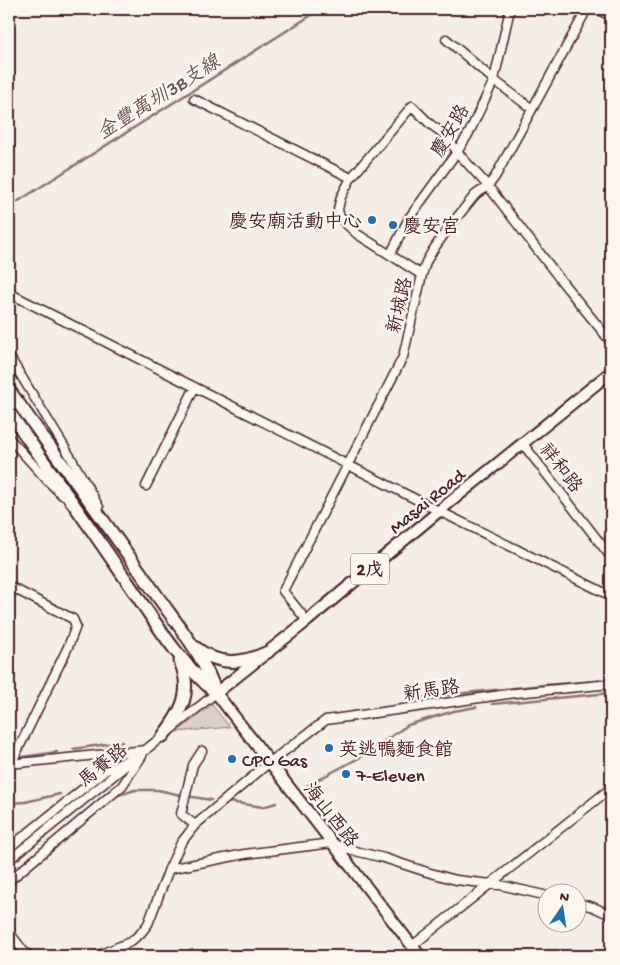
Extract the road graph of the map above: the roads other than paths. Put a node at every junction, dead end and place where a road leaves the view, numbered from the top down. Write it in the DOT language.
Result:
graph roads {
  1 [pos="510,9"];
  2 [pos="587,9"];
  3 [pos="596,9"];
  4 [pos="611,16"];
  5 [pos="446,39"];
  6 [pos="494,80"];
  7 [pos="194,99"];
  8 [pos="532,109"];
  9 [pos="457,152"];
  10 [pos="351,178"];
  11 [pos="488,186"];
  12 [pos="390,255"];
  13 [pos="422,275"];
  14 [pos="9,293"];
  15 [pos="611,342"];
  16 [pos="9,356"];
  17 [pos="611,372"];
  18 [pos="195,387"];
  19 [pos="9,390"];
  20 [pos="9,412"];
  21 [pos="9,438"];
  22 [pos="524,444"];
  23 [pos="348,465"];
  24 [pos="146,486"];
  25 [pos="78,510"];
  26 [pos="439,511"];
  27 [pos="117,539"];
  28 [pos="611,557"];
  29 [pos="9,586"];
  30 [pos="611,596"];
  31 [pos="307,621"];
  32 [pos="189,641"];
  33 [pos="171,644"];
  34 [pos="268,652"];
  35 [pos="611,684"];
  36 [pos="216,693"];
  37 [pos="163,736"];
  38 [pos="146,750"];
  39 [pos="202,751"];
  40 [pos="270,762"];
  41 [pos="10,764"];
  42 [pos="611,788"];
  43 [pos="195,825"];
  44 [pos="332,843"];
  45 [pos="9,848"];
  46 [pos="9,860"];
  47 [pos="169,869"];
  48 [pos="9,881"];
  49 [pos="489,884"];
  50 [pos="538,894"];
  51 [pos="588,906"];
  52 [pos="611,915"];
  53 [pos="9,932"];
  54 [pos="412,946"];
  55 [pos="27,955"];
  56 [pos="96,956"];
  57 [pos="420,956"];
  1 -- 6 [label="street, 慶安路"];
  2 -- 8 [label="street, 新城路"];
  3 -- 4 [label="street"];
  5 -- 6 [label="street"];
  6 -- 8 [label="street"];
  6 -- 9 [label="street, 慶安路"];
  7 -- 10 [label="street"];
  8 -- 11 [label="street, 新城路"];
  9 -- 10 [label="street"];
  9 -- 11 [label="street"];
  9 -- 12 [label="street, 慶安路"];
  10 -- 12 [label="street"];
  11 -- 13 [label="street, 新城路"];
  11 -- 15 [label="street"];
  12 -- 13 [label="street"];
  13 -- 23 [label="street, 新城路"];
  14 -- 18 [label="street"];
  16 -- 27 [label="street"];
  17 -- 22 [label="main road, Masai Road / 2戊"];
  18 -- 23 [label="street"];
  18 -- 24 [label="street"];
  19 -- 27 [label="highway"];
  20 -- 25 [label="highway"];
  21 -- 25 [label="street"];
  22 -- 26 [label="main road, Masai Road / 2戊"];
  22 -- 28 [label="street, 祥和路"];
  23 -- 26 [label="street"];
  23 -- 31 [label="street, 新城路"];
  25 -- 33 [label="highway"];
  26 -- 30 [label="street"];
  26 -- 31 [label="main road, Masai Road / 2戊"];
  27 -- 32 [label="highway"];
  29 -- 41 [label="street"];
  31 -- 34 [label="main road, Masai Road / 2戊"];
  32 -- 34 [label="highway"];
  32 -- 36 [label="highway"];
  33 -- 36 [label="highway"];
  33 -- 37 [label="highway"];
  34 -- 36 [label="main road, Masai Road / 2戊"];
  35 -- 40 [label="street, 新馬路"];
  36 -- 37 [label="street, 馬賽路"];
  36 -- 40 [label="main road, 海山西路"];
  37 -- 38 [label="street, 馬賽路"];
  38 -- 41 [label="street"];
  38 -- 45 [label="street"];
  38 -- 46 [label="street, 馬賽路"];
  38 -- 48 [label="street"];
  39 -- 43 [label="street"];
  40 -- 43 [label="street, 新馬路"];
  40 -- 44 [label="main road, 海山西路"];
  42 -- 49 [label="street"];
  43 -- 47 [label="street, 新馬路"];
  44 -- 47 [label="street"];
  44 -- 49 [label="street"];
  44 -- 54 [label="main road, 海山西路"];
  47 -- 56 [label="street, 新馬路"];
  49 -- 50 [label="street"];
  49 -- 54 [label="street"];
  51 -- 52 [label="street"];
  53 -- 55 [label="street"];
  54 -- 57 [label="main road, 海山西路"];
}
